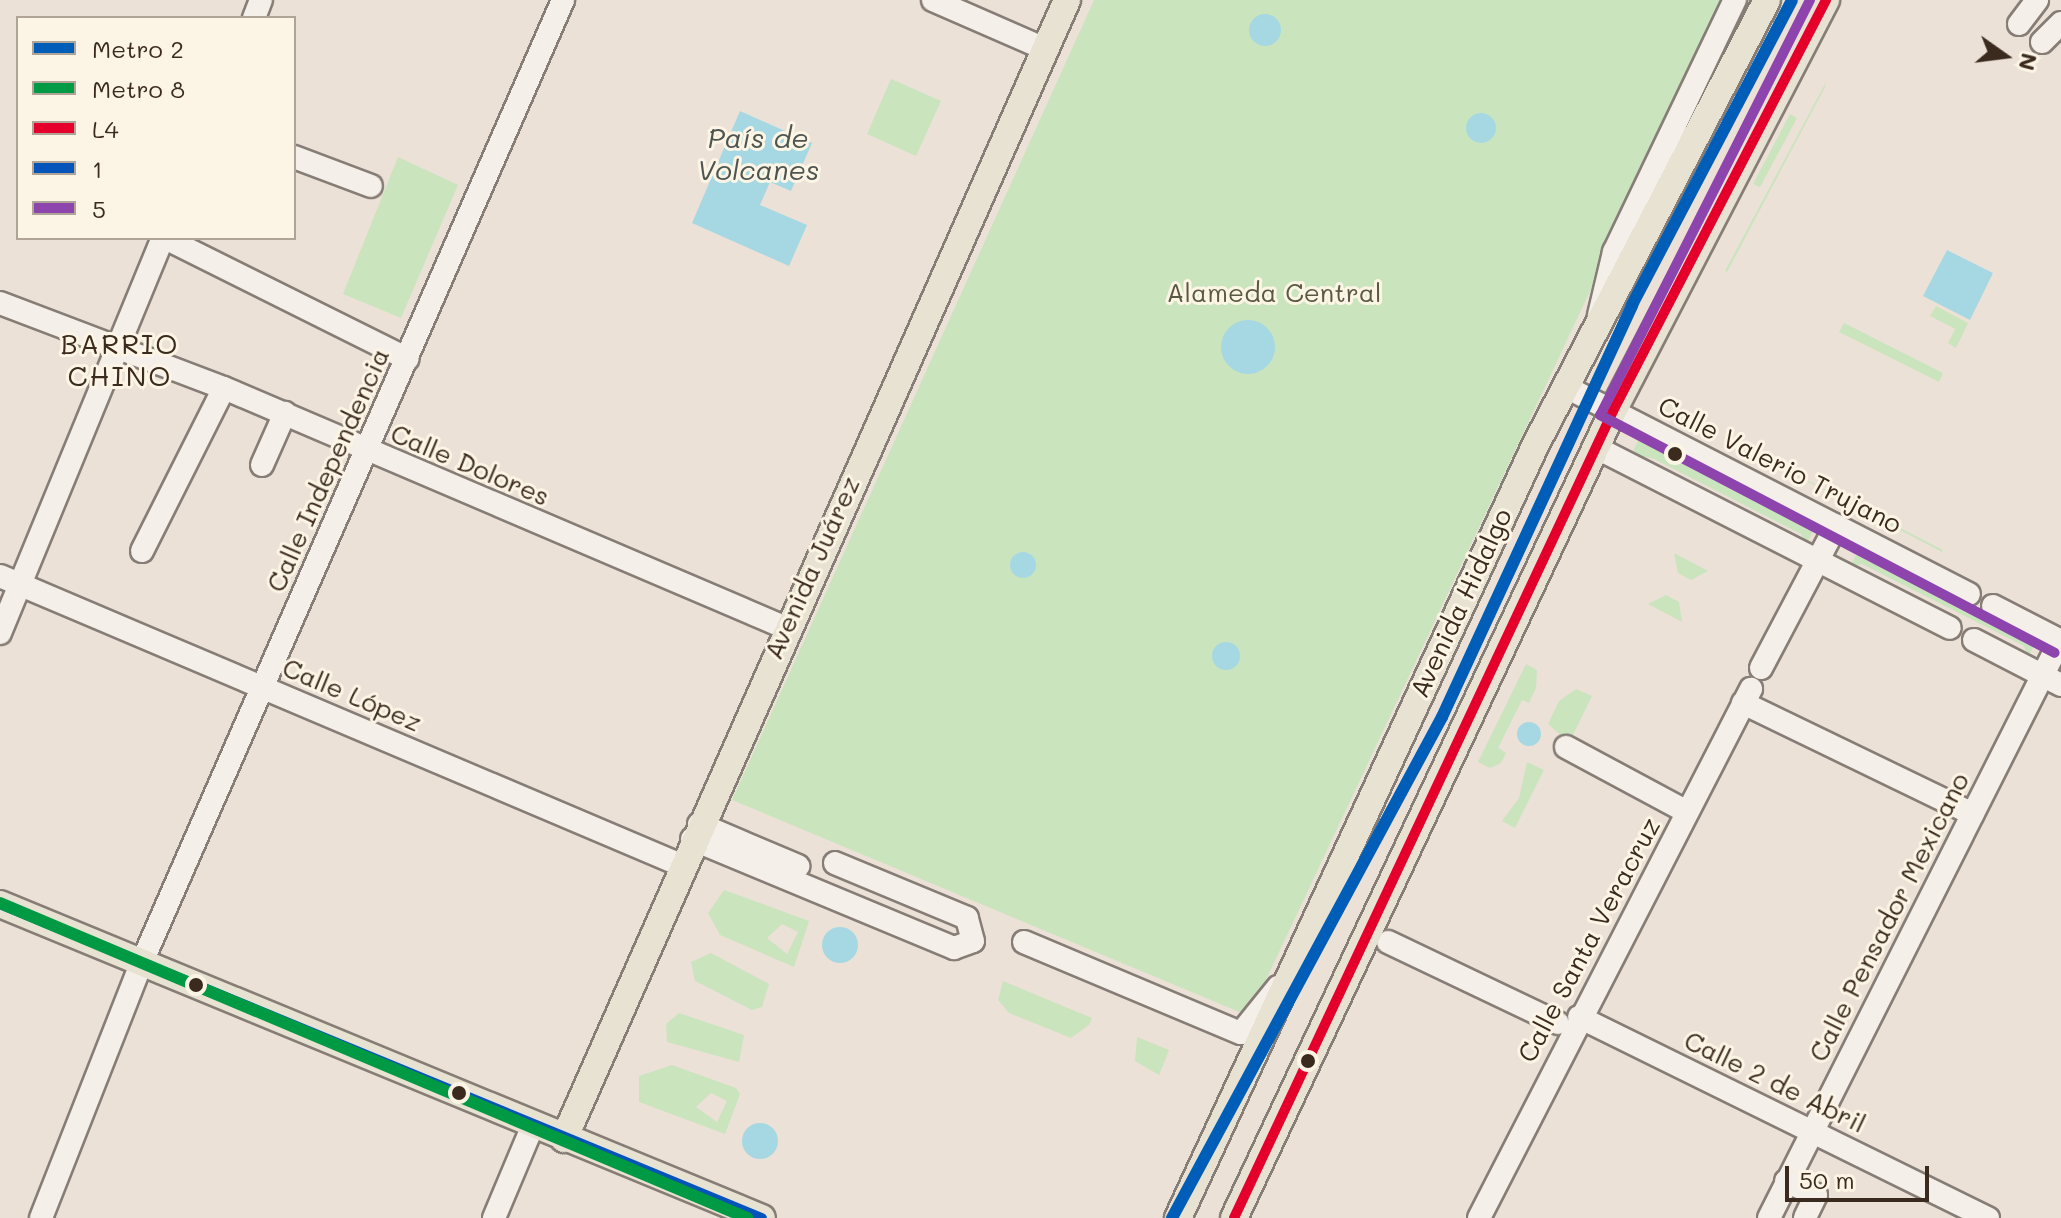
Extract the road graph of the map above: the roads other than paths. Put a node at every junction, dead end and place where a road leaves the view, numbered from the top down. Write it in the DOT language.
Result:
graph roads {
  1 [pos="563,0"];
  2 [pos="933,0"];
  3 [pos="1067,0"];
  4 [pos="1735,0"];
  5 [pos="1767,0"];
  6 [pos="1826,0"];
  7 [pos="2037,0"];
  8 [pos="2061,23"];
  9 [pos="2019,24"];
  10 [pos="2042,42"];
  11 [pos="1045,49"];
  12 [pos="296,158"];
  13 [pos="371,186"];
  14 [pos="163,240"];
  15 [pos="168,240"];
  16 [pos="0,303"];
  17 [pos="1593,335"];
  18 [pos="117,349"];
  19 [pos="408,359"];
  20 [pos="1566,387"];
  21 [pos="224,388"];
  22 [pos="1613,411"];
  23 [pos="285,413"];
  24 [pos="1595,447"];
  25 [pos="367,452"];
  26 [pos="262,465"];
  27 [pos="1836,526"];
  28 [pos="142,551"];
  29 [pos="1818,559"];
  30 [pos="10,581"];
  31 [pos="1969,594"];
  32 [pos="1993,606"];
  33 [pos="784,627"];
  34 [pos="1950,628"];
  35 [pos="0,633"];
  36 [pos="1974,640"];
  37 [pos="2061,641"];
  38 [pos="1761,668"];
  39 [pos="2052,680"];
  40 [pos="261,687"];
  41 [pos="1566,747"];
  42 [pos="1687,812"];
  43 [pos="1973,814"];
  44 [pos="698,826"];
  45 [pos="800,861"];
  46 [pos="835,863"];
  47 [pos="681,865"];
  48 [pos="0,904"];
  49 [pos="1024,942"];
  50 [pos="1388,942"];
  51 [pos="142,962"];
  52 [pos="1288,973"];
  53 [pos="1569,1020"];
  54 [pos="533,1125"];
  55 [pos="1812,1131"];
  56 [pos="564,1139"];
  57 [pos="1786,1181"];
  58 [pos="1772,1211"];
  59 [pos="732,1213"];
  60 [pos="41,1218"];
  61 [pos="494,1218"];
  62 [pos="762,1218"];
  63 [pos="1178,1218"];
  64 [pos="1234,1218"];
  65 [pos="1479,1218"];
  66 [pos="1804,1218"];
  67 [pos="1988,1218"];
  1 -- 19 [label="street, Calle Independencia"];
  2 -- 11 [label="street"];
  3 -- 11 [label="main road, Avenida Juárez"];
  4 -- 17 [label="street"];
  5 -- 17 [label="main road, Avenida Hidalgo"];
  6 -- 22 [label="main road, Avenida Hidalgo"];
  7 -- 9 [label="street"];
  8 -- 10 [label="street"];
  11 -- 33 [label="main road, Avenida Juárez"];
  12 -- 13 [label="street"];
  14 -- 18 [label="street"];
  15 -- 19 [label="street"];
  16 -- 18 [label="street, Calle Dolores"];
  17 -- 20 [label="main road, Avenida Hidalgo"];
  18 -- 21 [label="street, Calle Dolores"];
  18 -- 30 [label="street"];
  19 -- 25 [label="street, Calle Independencia"];
  20 -- 22 [label="street, Calle Valerio Trujano"];
  20 -- 52 [label="main road, Avenida Hidalgo"];
  21 -- 23 [label="street, Calle Dolores"];
  21 -- 28 [label="street"];
  22 -- 24 [label="main road, Avenida Hidalgo"];
  22 -- 27 [label="street, Calle Valerio Trujano"];
  23 -- 25 [label="street, Calle Dolores"];
  23 -- 26 [label="street"];
  24 -- 29 [label="street"];
  24 -- 64 [label="main road, Avenida Hidalgo"];
  25 -- 33 [label="street, Calle Dolores"];
  25 -- 40 [label="street, Calle Independencia"];
  27 -- 29 [label="street"];
  27 -- 31 [label="street, Calle Valerio Trujano"];
  29 -- 34 [label="street"];
  29 -- 38 [label="street"];
  30 -- 35 [label="street"];
  30 -- 40 [label="street, Calle López"];
  32 -- 37 [label="street"];
  33 -- 44 [label="main road, Avenida Juárez"];
  36 -- 39 [label="street"];
  37 -- 39 [label="street, Calle Pensador Mexicano"];
  39 -- 43 [label="street, Calle Pensador Mexicano"];
  40 -- 47 [label="street, Calle López"];
  40 -- 51 [label="street, Calle Independencia"];
  41 -- 42 [label="street"];
  42 -- 43 [label="street, Calle Santa Veracruz"];
  42 -- 53 [label="street, Calle Santa Veracruz"];
  43 -- 55 [label="street, Calle Pensador Mexicano"];
  44 -- 45 [label="street"];
  44 -- 46 [label="street"];
  44 -- 47 [label="main road, Avenida Juárez"];
  47 -- 56 [label="main road, Avenida Juárez"];
  48 -- 51 [label="main road"];
  49 -- 52 [label="street"];
  50 -- 53 [label="street, Calle 2 de Abril"];
  51 -- 54 [label="main road"];
  51 -- 60 [label="street, Calle Independencia"];
  52 -- 63 [label="main road, Avenida Hidalgo"];
  53 -- 55 [label="street, Calle 2 de Abril"];
  53 -- 65 [label="street, Calle Santa Veracruz"];
  54 -- 56 [label="main road"];
  54 -- 61 [label="street"];
  55 -- 57 [label="street, Calle Pensador Mexicano"];
  55 -- 67 [label="street, Calle 2 de Abril"];
  56 -- 59 [label="main road"];
  57 -- 58 [label="street, Calle Pensador Mexicano"];
  57 -- 66 [label="street"];
  58 -- 66 [label="street"];
  59 -- 62 [label="main road"];
}
